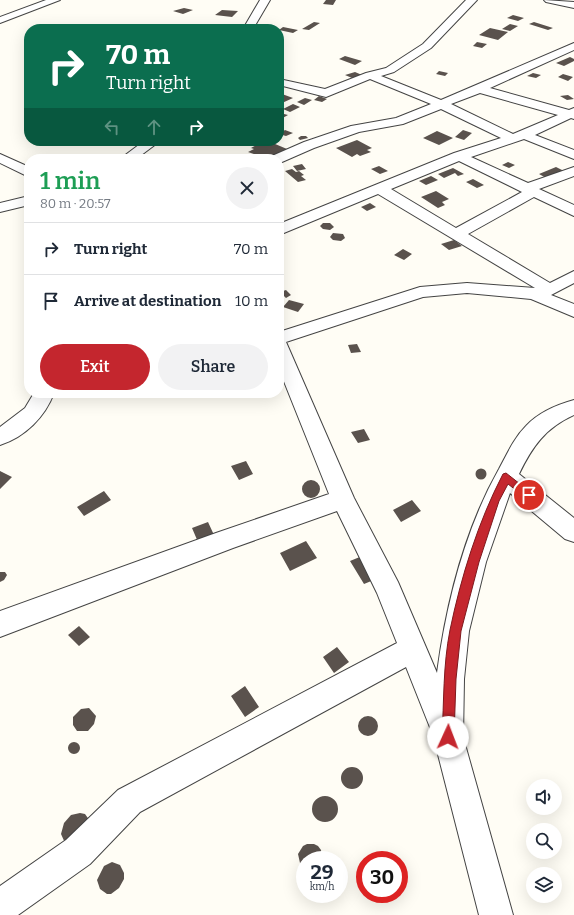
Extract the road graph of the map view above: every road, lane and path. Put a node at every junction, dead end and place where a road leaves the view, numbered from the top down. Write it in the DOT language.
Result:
graph roads {
  1 [pos="55,0"];
  2 [pos="265,0"];
  3 [pos="472,0"];
  4 [pos="549,0"];
  5 [pos="574,5"];
  6 [pos="0,20"];
  7 [pos="251,24"];
  8 [pos="574,46"];
  9 [pos="370,75"];
  10 [pos="284,83"];
  11 [pos="479,89"];
  12 [pos="441,104"];
  13 [pos="573,114"];
  14 [pos="518,137"];
  15 [pos="285,141"];
  16 [pos="146,146"];
  17 [pos="302,148"];
  18 [pos="134,154"];
  19 [pos="284,156"];
  20 [pos="459,156"];
  21 [pos="574,156"];
  22 [pos="0,158"];
  23 [pos="24,170"];
  24 [pos="574,171"];
  25 [pos="378,188"];
  26 [pos="529,190"];
  27 [pos="24,201"];
  28 [pos="0,208"];
  29 [pos="574,211"];
  30 [pos="284,228"];
  31 [pos="455,235"];
  32 [pos="574,276"];
  33 [pos="542,292"];
  34 [pos="574,311"];
  35 [pos="284,336"];
  36 [pos="284,358"];
  37 [pos="42,398"];
  38 [pos="574,407"];
  39 [pos="0,437"];
  40 [pos="506,477"];
  41 [pos="343,499"];
  42 [pos="574,532"];
  43 [pos="0,624"];
  44 [pos="413,649"];
  45 [pos="448,737"];
  46 [pos="0,907"];
  47 [pos="496,915"];
  1 -- 6 [label="street"];
  2 -- 7 [label="street"];
  3 -- 9 [label="street"];
  4 -- 5 [label="street"];
  8 -- 11 [label="street"];
  9 -- 10 [label="street"];
  9 -- 12 [label="street"];
  11 -- 12 [label="street"];
  11 -- 13 [label="street"];
  12 -- 14 [label="street"];
  12 -- 17 [label="street"];
  13 -- 14 [label="street"];
  14 -- 20 [label="street"];
  14 -- 21 [label="street"];
  15 -- 17 [label="street"];
  16 -- 18 [label="street"];
  17 -- 19 [label="street"];
  20 -- 25 [label="street"];
  20 -- 26 [label="street"];
  22 -- 23 [label="street"];
  24 -- 26 [label="street"];
  25 -- 30 [label="street"];
  25 -- 31 [label="street"];
  26 -- 29 [label="street"];
  26 -- 31 [label="street"];
  27 -- 28 [label="street"];
  31 -- 33 [label="street"];
  32 -- 33 [label="street"];
  33 -- 34 [label="street"];
  33 -- 35 [label="street"];
  36 -- 41 [label="street"];
  37 -- 39 [label="street"];
  38 -- 40 [label="street"];
  40 -- 42 [label="street"];
  40 -- 45 [label="street"];
  41 -- 43 [label="street"];
  41 -- 44 [label="street"];
  44 -- 45 [label="street"];
  44 -- 46 [label="street"];
  45 -- 47 [label="street"];
}
